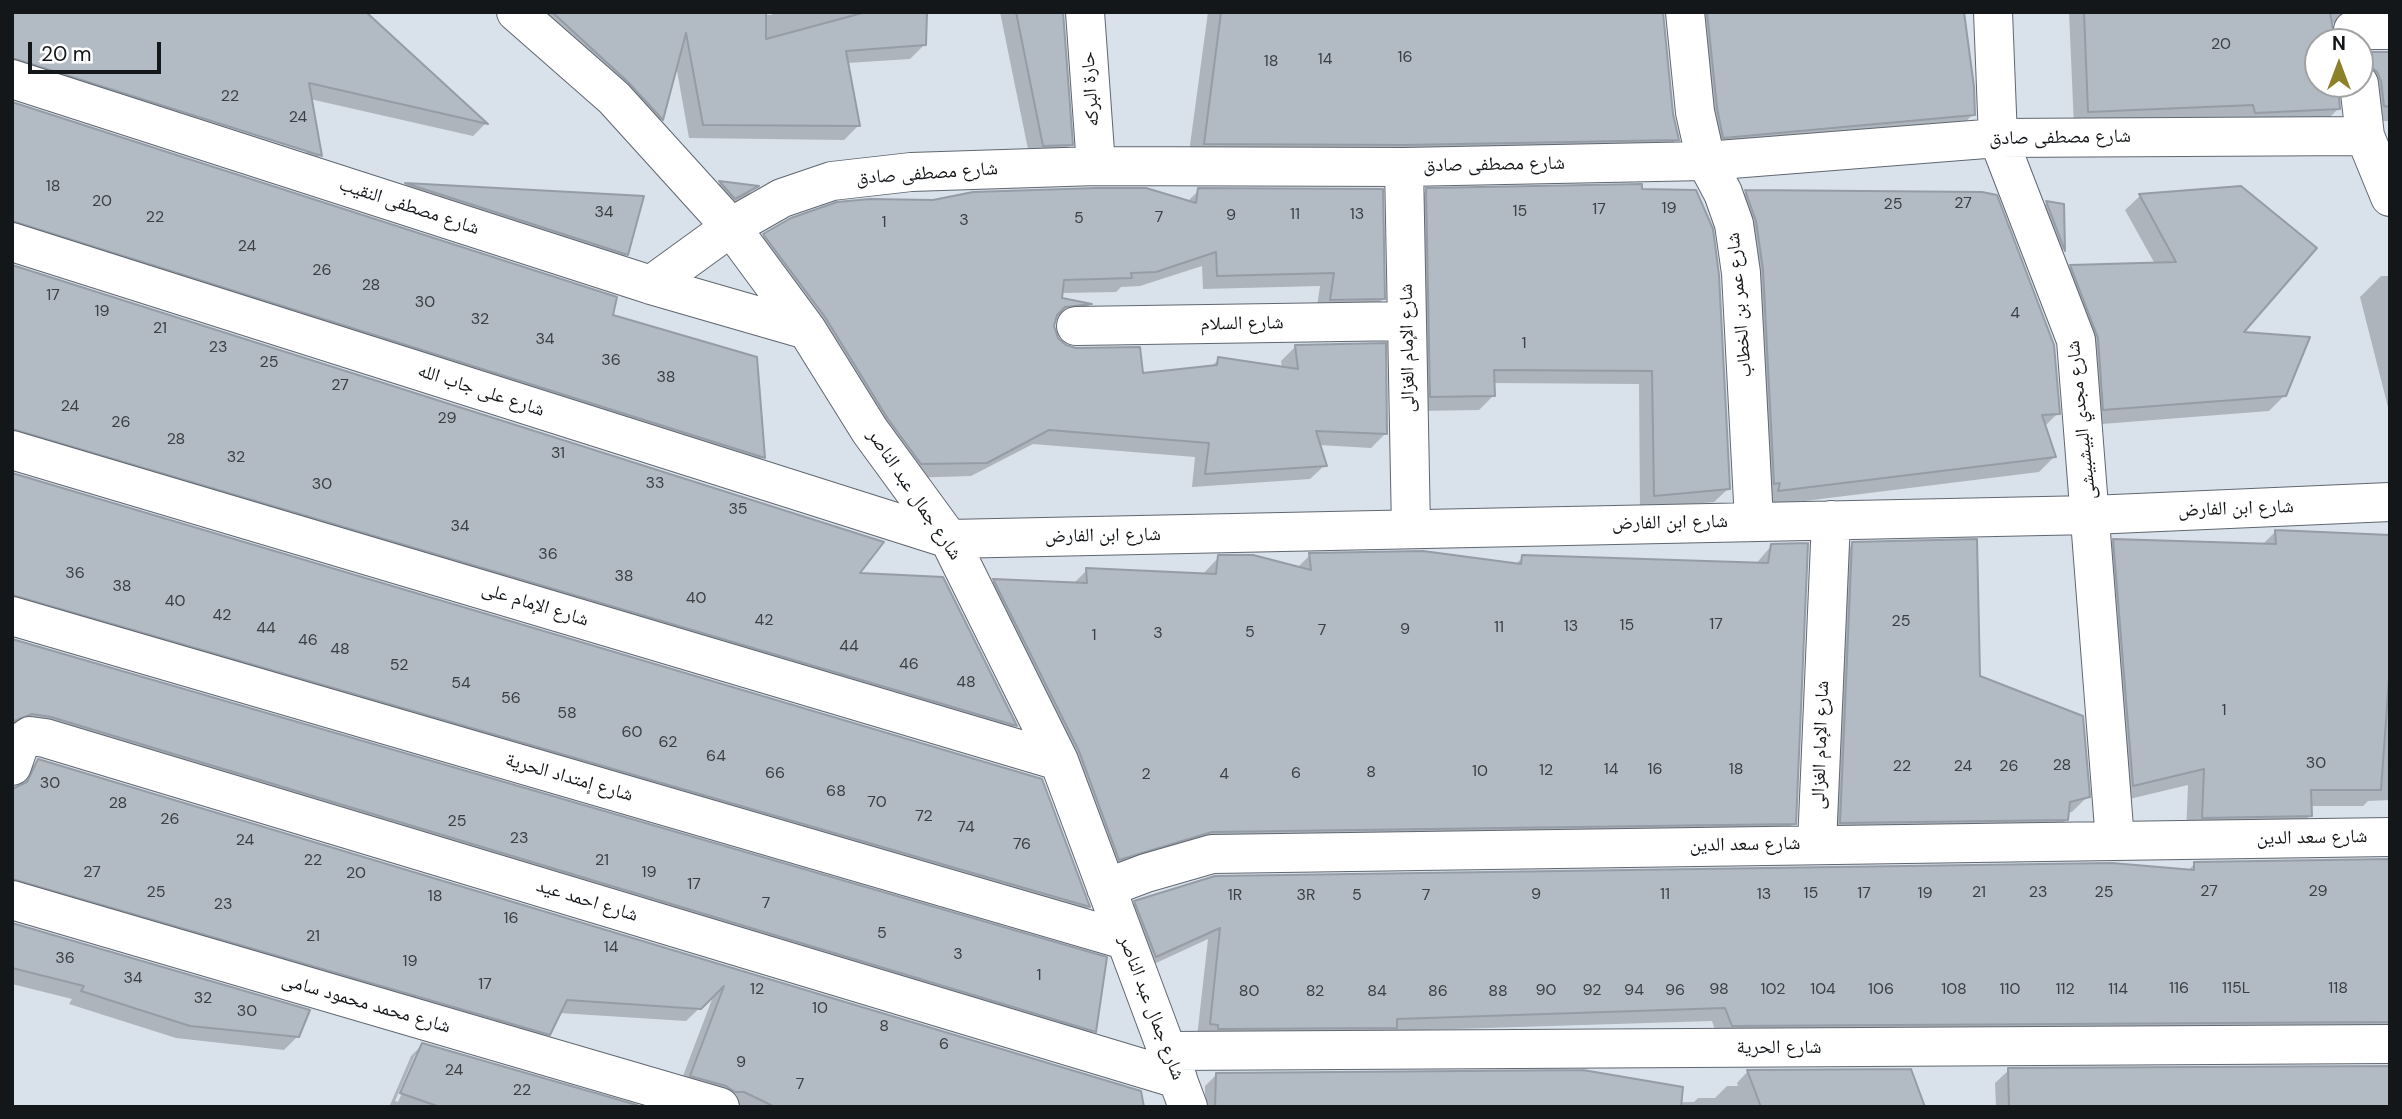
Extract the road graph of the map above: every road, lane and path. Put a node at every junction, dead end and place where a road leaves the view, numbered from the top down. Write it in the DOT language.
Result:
graph roads {
  1 [pos="516,12"];
  2 [pos="1085,12"];
  3 [pos="1685,12"];
  4 [pos="1993,12"];
  5 [pos="12,79"];
  6 [pos="2361,98"];
  7 [pos="2365,136"];
  8 [pos="1998,138"];
  9 [pos="1706,161"];
  10 [pos="1096,166"];
  11 [pos="1404,167"];
  12 [pos="2390,197"];
  13 [pos="731,227"];
  14 [pos="12,242"];
  15 [pos="651,285"];
  16 [pos="1407,321"];
  17 [pos="1076,326"];
  18 [pos="807,330"];
  19 [pos="12,450"];
  20 [pos="2390,502"];
  21 [pos="2091,515"];
  22 [pos="1830,520"];
  23 [pos="1754,522"];
  24 [pos="1411,529"];
  25 [pos="949,539"];
  26 [pos="12,617"];
  27 [pos="1059,761"];
  28 [pos="12,766"];
  29 [pos="2390,837"];
  30 [pos="2115,841"];
  31 [pos="1817,844"];
  32 [pos="1106,888"];
  33 [pos="12,900"];
  34 [pos="1125,940"];
  35 [pos="2390,1044"];
  36 [pos="1178,1079"];
  37 [pos="720,1107"];
  1 -- 13 [label="street, شارع جمال عبد الناصر"];
  2 -- 10 [label="street, حارة البركه"];
  3 -- 9 [label="street, شارع عمر بن الخطاب"];
  4 -- 8 [label="street, شارع مجدي البيشبيشى"];
  5 -- 15 [label="street, شارع مصطفى النقيب"];
  6 -- 7 [label="street"];
  7 -- 8 [label="street, شارع مصطفى صادق"];
  7 -- 12 [label="street"];
  8 -- 9 [label="street, شارع مصطفى صادق"];
  8 -- 21 [label="street, شارع مجدي البيشبيشى"];
  9 -- 11 [label="street, شارع مصطفى صادق"];
  9 -- 23 [label="street, شارع عمر بن الخطاب"];
  10 -- 11 [label="street, شارع مصطفى صادق"];
  10 -- 13 [label="street, شارع مصطفى صادق"];
  11 -- 16 [label="street, شارع الإمام الغزالى"];
  13 -- 15 [label="street, شارع مصطفى صادق"];
  13 -- 18 [label="street, شارع جمال عبد الناصر"];
  14 -- 25 [label="street, شارع على جاب الله"];
  15 -- 18 [label="street, شارع مصطفى النقيب"];
  16 -- 17 [label="street, شارع السلام"];
  16 -- 24 [label="street, شارع الإمام الغزالى"];
  18 -- 25 [label="street, شارع جمال عبد الناصر"];
  19 -- 27 [label="street, شارع الإمام على"];
  20 -- 21 [label="street, شارع ابن الفارض"];
  21 -- 22 [label="street, شارع ابن الفارض"];
  21 -- 30 [label="street, شارع مجدي البيشبيشى"];
  22 -- 23 [label="street, شارع ابن الفارض"];
  22 -- 31 [label="street, شارع الإمام الغزالى"];
  23 -- 24 [label="street, شارع ابن الفارض"];
  24 -- 25 [label="street, شارع ابن الفارض"];
  25 -- 27 [label="street, شارع جمال عبد الناصر"];
  26 -- 34 [label="street, شارع إمتداد الحرية"];
  27 -- 32 [label="street, شارع جمال عبد الناصر"];
  28 -- 36 [label="street, شارع احمد عيد"];
  29 -- 30 [label="street, شارع سعد الدين"];
  30 -- 31 [label="street, شارع سعد الدين"];
  31 -- 32 [label="street, شارع سعد الدين"];
  32 -- 34 [label="street, شارع جمال عبد الناصر"];
  33 -- 37 [label="street, شارع محمد محمود سامى"];
  34 -- 36 [label="street, شارع جمال عبد الناصر"];
  35 -- 36 [label="street, شارع الحرية"];
}
